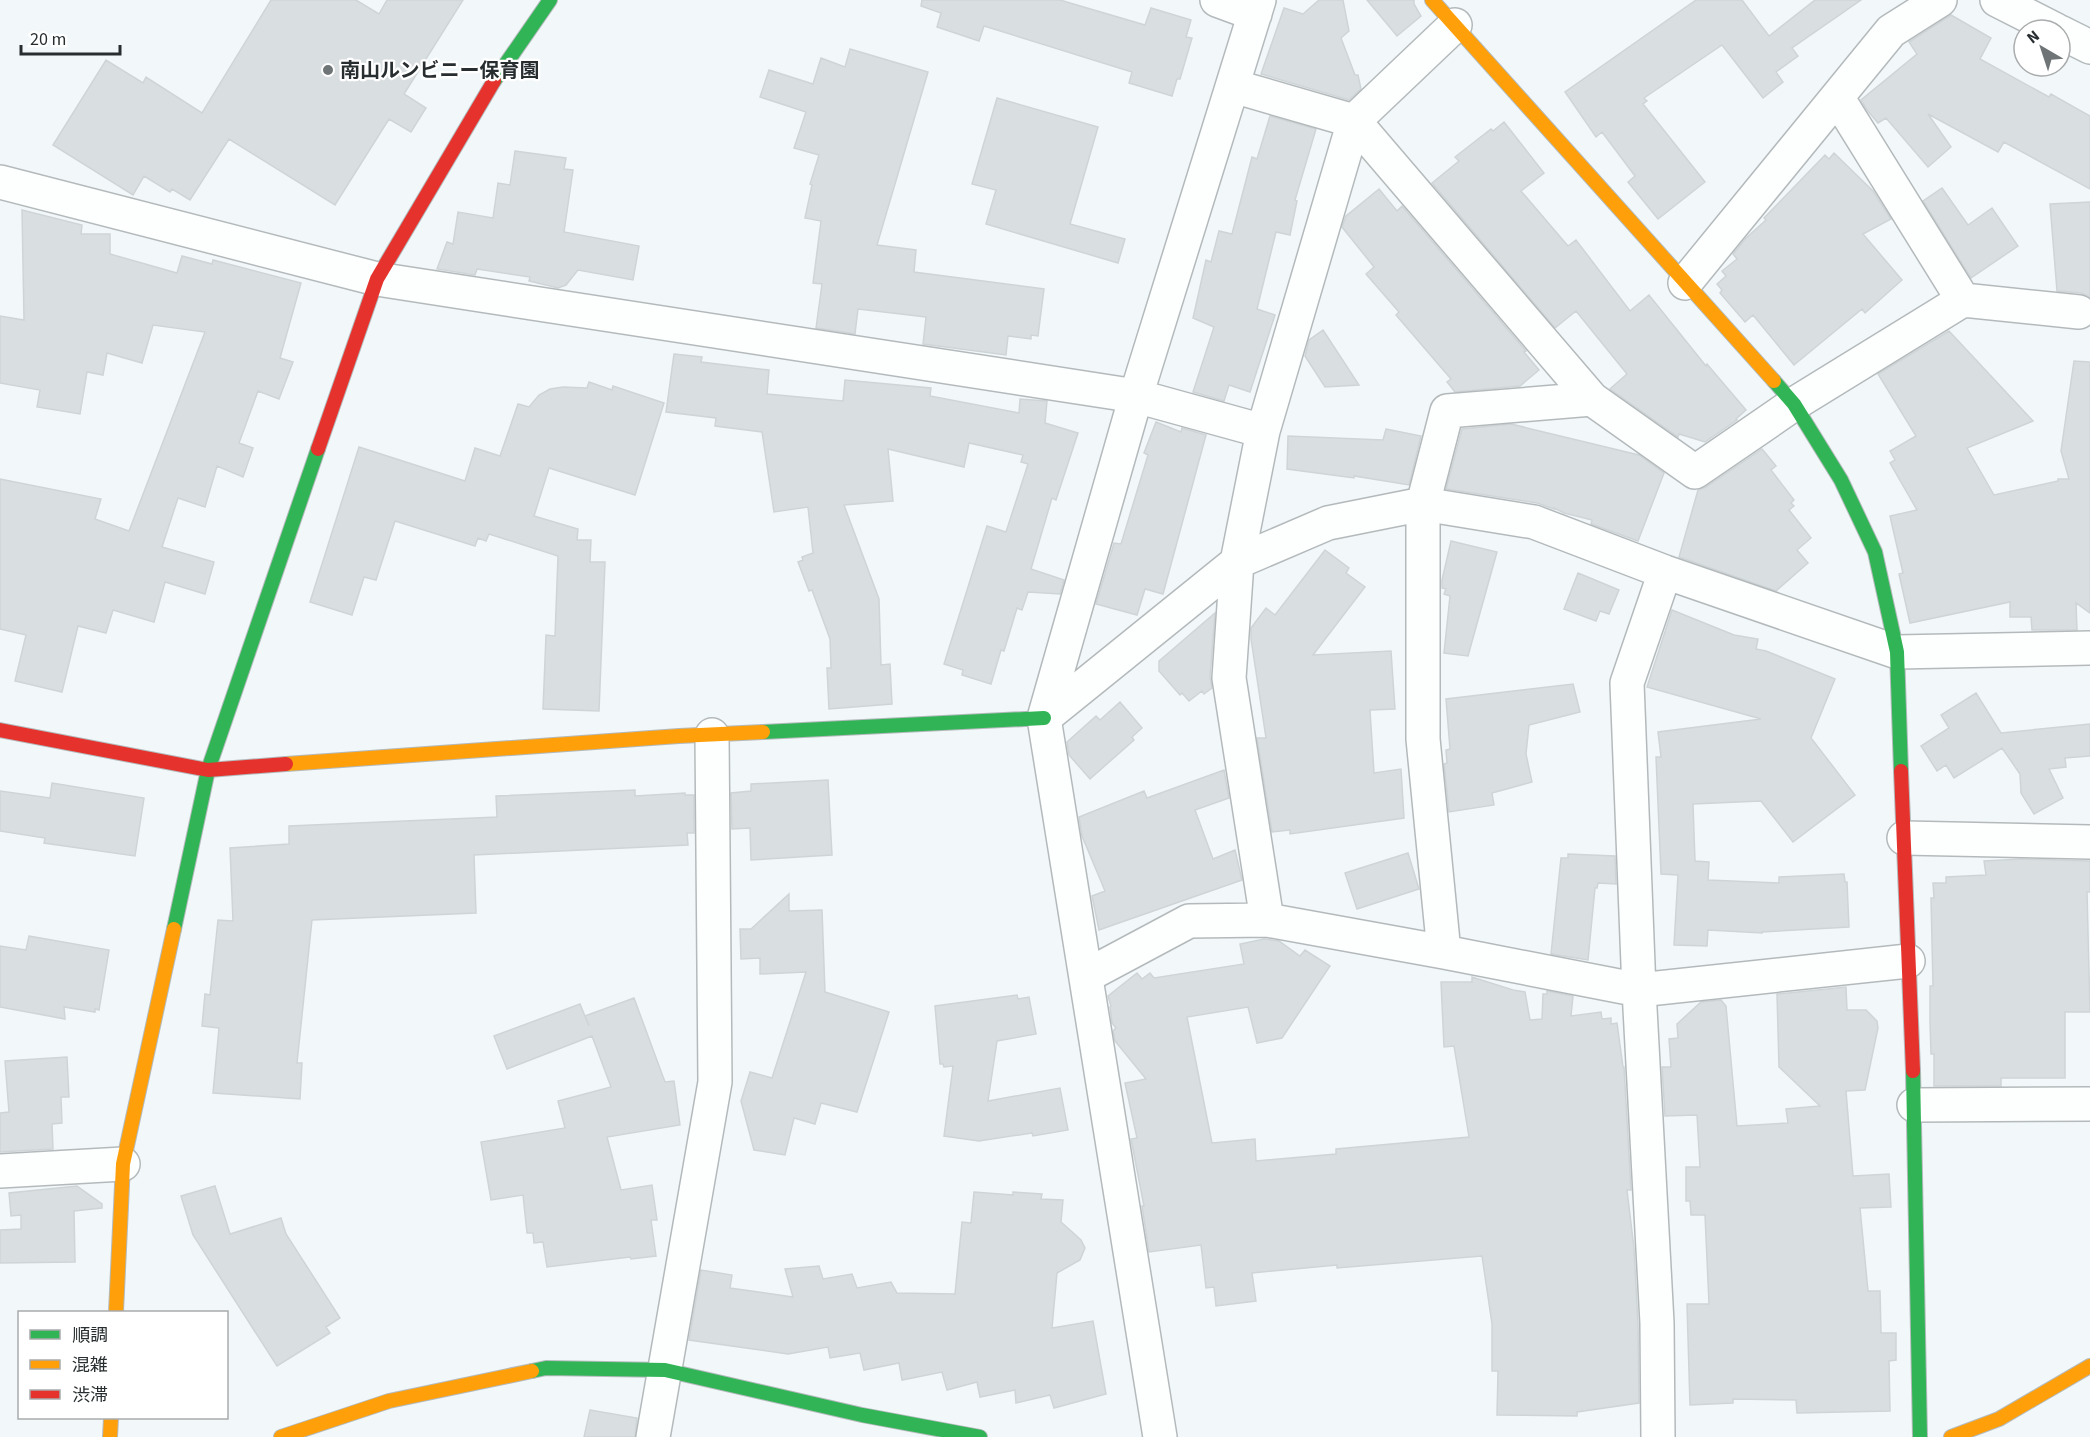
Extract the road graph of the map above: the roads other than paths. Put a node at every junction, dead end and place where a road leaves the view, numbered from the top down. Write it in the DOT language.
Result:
graph roads {
  1 [pos="550,0"];
  2 [pos="1217,0"];
  3 [pos="1432,0"];
  4 [pos="1940,0"];
  5 [pos="1997,0"];
  6 [pos="1257,7"];
  7 [pos="2032,18"];
  8 [pos="1455,25"];
  9 [pos="2072,38"];
  10 [pos="2090,47"];
  11 [pos="1233,86"];
  12 [pos="1837,97"];
  13 [pos="1354,121"];
  14 [pos="0,182"];
  15 [pos="378,279"];
  16 [pos="1685,283"];
  17 [pos="1963,300"];
  18 [pos="2079,312"];
  19 [pos="1136,396"];
  20 [pos="1592,399"];
  21 [pos="1794,404"];
  22 [pos="1263,431"];
  23 [pos="1423,504"];
  24 [pos="1237,562"];
  25 [pos="1665,572"];
  26 [pos="2090,648"];
  27 [pos="1897,652"];
  28 [pos="1044,718"];
  29 [pos="0,730"];
  30 [pos="712,735"];
  31 [pos="208,770"];
  32 [pos="1904,838"];
  33 [pos="2090,842"];
  34 [pos="1267,920"];
  35 [pos="1444,952"];
  36 [pos="1908,961"];
  37 [pos="1086,976"];
  38 [pos="1639,990"];
  39 [pos="2090,1104"];
  40 [pos="1914,1105"];
  41 [pos="123,1164"];
  42 [pos="0,1171"];
  43 [pos="116,1311"];
  44 [pos="2090,1366"];
  45 [pos="665,1370"];
  46 [pos="111,1419"];
  47 [pos="110,1437"];
  48 [pos="281,1437"];
  49 [pos="653,1437"];
  50 [pos="980,1437"];
  51 [pos="1160,1437"];
  52 [pos="1658,1437"];
  53 [pos="1920,1437"];
  54 [pos="1951,1437"];
  1 -- 15 [label="street"];
  2 -- 6 [label="street"];
  3 -- 8 [label="street"];
  4 -- 12 [label="street"];
  5 -- 7 [label="street"];
  6 -- 11 [label="street"];
  8 -- 13 [label="street"];
  8 -- 16 [label="street"];
  9 -- 10 [label="street"];
  11 -- 13 [label="street"];
  11 -- 19 [label="street"];
  12 -- 16 [label="street"];
  12 -- 17 [label="street"];
  13 -- 20 [label="street"];
  13 -- 22 [label="street"];
  14 -- 15 [label="street"];
  15 -- 19 [label="street"];
  15 -- 31 [label="street"];
  16 -- 21 [label="street"];
  17 -- 18 [label="street"];
  17 -- 21 [label="street"];
  19 -- 22 [label="street"];
  19 -- 28 [label="street"];
  20 -- 21 [label="street"];
  20 -- 23 [label="street"];
  21 -- 27 [label="street"];
  22 -- 24 [label="street"];
  23 -- 24 [label="street"];
  23 -- 25 [label="street"];
  23 -- 35 [label="street"];
  24 -- 28 [label="street"];
  24 -- 34 [label="street"];
  25 -- 27 [label="street"];
  25 -- 38 [label="street"];
  26 -- 27 [label="street"];
  27 -- 32 [label="street"];
  28 -- 30 [label="street"];
  28 -- 37 [label="street"];
  29 -- 31 [label="street"];
  30 -- 31 [label="street"];
  30 -- 45 [label="street"];
  31 -- 41 [label="street"];
  32 -- 33 [label="street"];
  32 -- 36 [label="street"];
  34 -- 35 [label="street"];
  34 -- 37 [label="street"];
  35 -- 38 [label="street"];
  36 -- 38 [label="street"];
  36 -- 40 [label="street"];
  37 -- 51 [label="street"];
  38 -- 52 [label="street"];
  39 -- 40 [label="street"];
  40 -- 53 [label="street"];
  41 -- 42 [label="street"];
  41 -- 43 [label="street"];
  44 -- 54 [label="street"];
  45 -- 48 [label="street"];
  45 -- 49 [label="street"];
  45 -- 50 [label="street"];
  46 -- 47 [label="street"];
}
